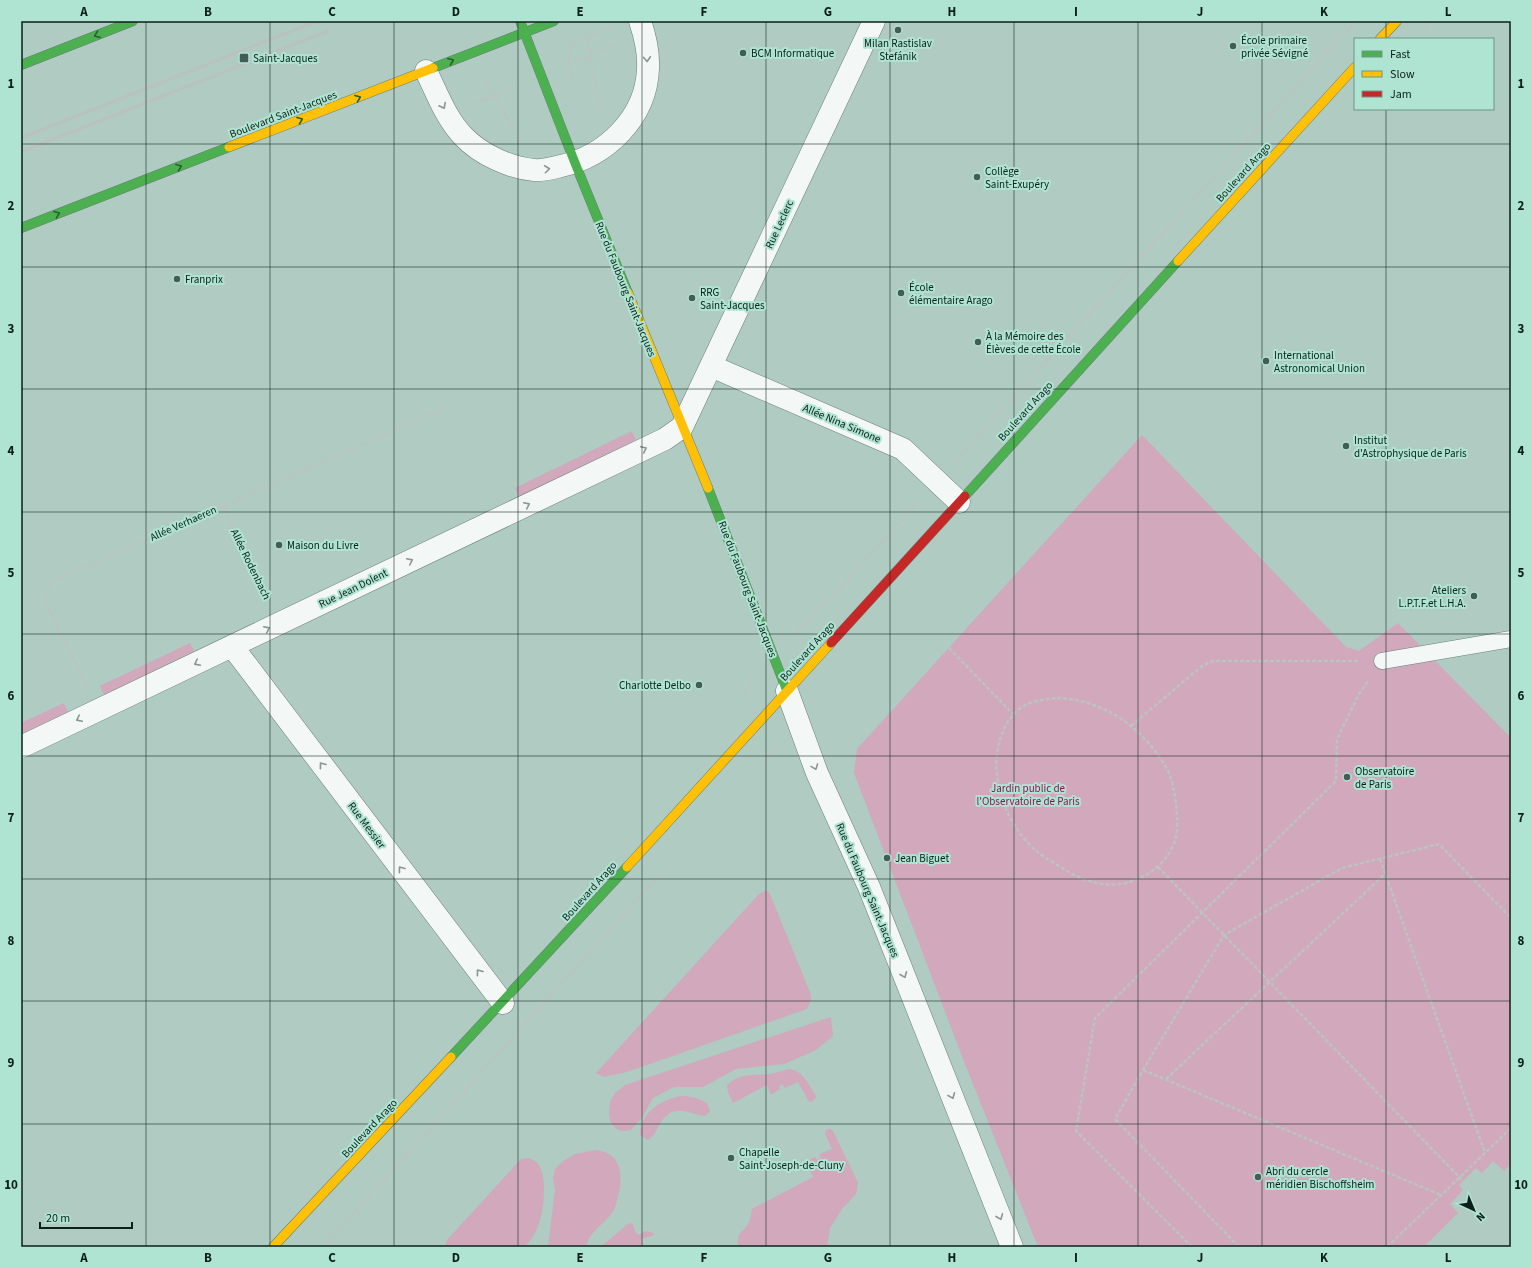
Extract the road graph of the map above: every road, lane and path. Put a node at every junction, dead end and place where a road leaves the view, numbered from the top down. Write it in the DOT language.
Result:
graph roads {
  1 [pos="133,21"];
  2 [pos="520,21"];
  3 [pos="554,21"];
  4 [pos="640,21"];
  5 [pos="874,21"];
  6 [pos="1356,21"];
  7 [pos="1397,21"];
  8 [pos="524,33"];
  9 [pos="1381,38"];
  10 [pos="588,42"];
  11 [pos="618,44"];
  12 [pos="570,52"];
  13 [pos="590,55"];
  14 [pos="574,62"];
  15 [pos="21,65"];
  16 [pos="1354,68"];
  17 [pos="426,71"];
  18 [pos="485,80"];
  19 [pos="576,85"];
  20 [pos="513,88"];
  21 [pos="495,96"];
  22 [pos="467,107"];
  23 [pos="602,113"];
  24 [pos="523,144"];
  25 [pos="575,163"];
  26 [pos="21,228"];
  27 [pos="711,366"];
  28 [pos="445,408"];
  29 [pos="682,427"];
  30 [pos="954,464"];
  31 [pos="924,496"];
  32 [pos="959,502"];
  33 [pos="223,505"];
  34 [pos="811,620"];
  35 [pos="279,624"];
  36 [pos="1511,639"];
  37 [pos="232,646"];
  38 [pos="949,648"];
  39 [pos="1382,662"];
  40 [pos="787,691"];
  41 [pos="98,710"];
  42 [pos="1013,714"];
  43 [pos="1131,726"];
  44 [pos="21,747"];
  45 [pos="773,751"];
  46 [pos="759,765"];
  47 [pos="1380,859"];
  48 [pos="1158,867"];
  49 [pos="666,868"];
  50 [pos="1385,874"];
  51 [pos="1202,912"];
  52 [pos="1511,918"];
  53 [pos="1224,935"];
  54 [pos="1270,982"];
  55 [pos="503,1004"];
  56 [pos="1143,1070"];
  57 [pos="1166,1079"];
  58 [pos="1511,1128"];
  59 [pos="1485,1153"];
  60 [pos="1460,1177"];
  61 [pos="1464,1182"];
  62 [pos="1441,1195"];
  63 [pos="273,1247"];
  64 [pos="323,1247"];
  65 [pos="1012,1247"];
  66 [pos="1192,1247"];
  67 [pos="1239,1247"];
  68 [pos="1388,1247"];
  1 -- 15 [label="main road, one-way"];
  2 -- 8 [label="main road, Rue du Faubourg Saint-Jacques"];
  3 -- 8 [label="main road, Boulevard Saint-Jacques"];
  4 -- 25 [label="street, one-way"];
  5 -- 27 [label="street, Rue Leclerc"];
  6 -- 30 [label="path, Boulevard Arago"];
  7 -- 9 [label="main road"];
  17 -- 8 [label="main road, Boulevard Saint-Jacques, one-way"];
  8 -- 25 [label="main road, Rue du Faubourg Saint-Jacques"];
  10 -- 13 [label="path"];
  11 -- 13 [label="path"];
  12 -- 19 [label="path"];
  13 -- 14 [label="path"];
  13 -- 23 [label="path"];
  16 -- 32 [label="main road, Boulevard Arago"];
  17 -- 25 [label="street, one-way"];
  26 -- 17 [label="main road, Boulevard Saint-Jacques, one-way"];
  18 -- 21 [label="path"];
  20 -- 21 [label="path"];
  21 -- 22 [label="path"];
  21 -- 24 [label="path"];
  25 -- 29 [label="main road, Rue du Faubourg Saint-Jacques"];
  27 -- 29 [label="street, Rue Leclerc"];
  27 -- 32 [label="street, Allée Nina Simone"];
  28 -- 33 [label="path, Allée Verhaeren"];
  35 -- 29 [label="street, Rue Jean Dolent, one-way"];
  29 -- 40 [label="main road, Rue du Faubourg Saint-Jacques"];
  31 -- 34 [label="path, Boulevard Arago"];
  32 -- 40 [label="main road, Boulevard Arago"];
  33 -- 35 [label="path, Allée Rodenbach"];
  33 -- 41 [label="path, Allée Verhaeren"];
  37 -- 35 [label="street, Rue Jean Dolent, one-way"];
  36 -- 39 [label="lane"];
  37 -- 41 [label="street, Rue Jean Dolent, one-way"];
  55 -- 37 [label="street, Rue Messier, one-way"];
  38 -- 42 [label="path"];
  39 -- 43 [label="path"];
  39 -- 51 [label="path"];
  40 -- 55 [label="main road, Boulevard Arago"];
  40 -- 65 [label="street, Rue du Faubourg Saint-Jacques, one-way"];
  41 -- 44 [label="street, Rue Jean Dolent, one-way"];
  42 -- 43 [label="path"];
  42 -- 48 [label="path"];
  43 -- 48 [label="path"];
  45 -- 46 [label="path"];
  47 -- 50 [label="path"];
  47 -- 52 [label="path"];
  47 -- 53 [label="path"];
  48 -- 51 [label="path"];
  49 -- 64 [label="path"];
  50 -- 54 [label="path"];
  50 -- 59 [label="path"];
  51 -- 53 [label="path"];
  51 -- 66 [label="path"];
  53 -- 54 [label="path"];
  53 -- 56 [label="path"];
  54 -- 57 [label="path"];
  54 -- 60 [label="path"];
  55 -- 63 [label="main road, Boulevard Arago"];
  56 -- 57 [label="path"];
  56 -- 67 [label="path"];
  57 -- 62 [label="path"];
  58 -- 59 [label="path"];
  59 -- 60 [label="path"];
  60 -- 61 [label="path"];
  60 -- 62 [label="path"];
  62 -- 68 [label="path"];
}
